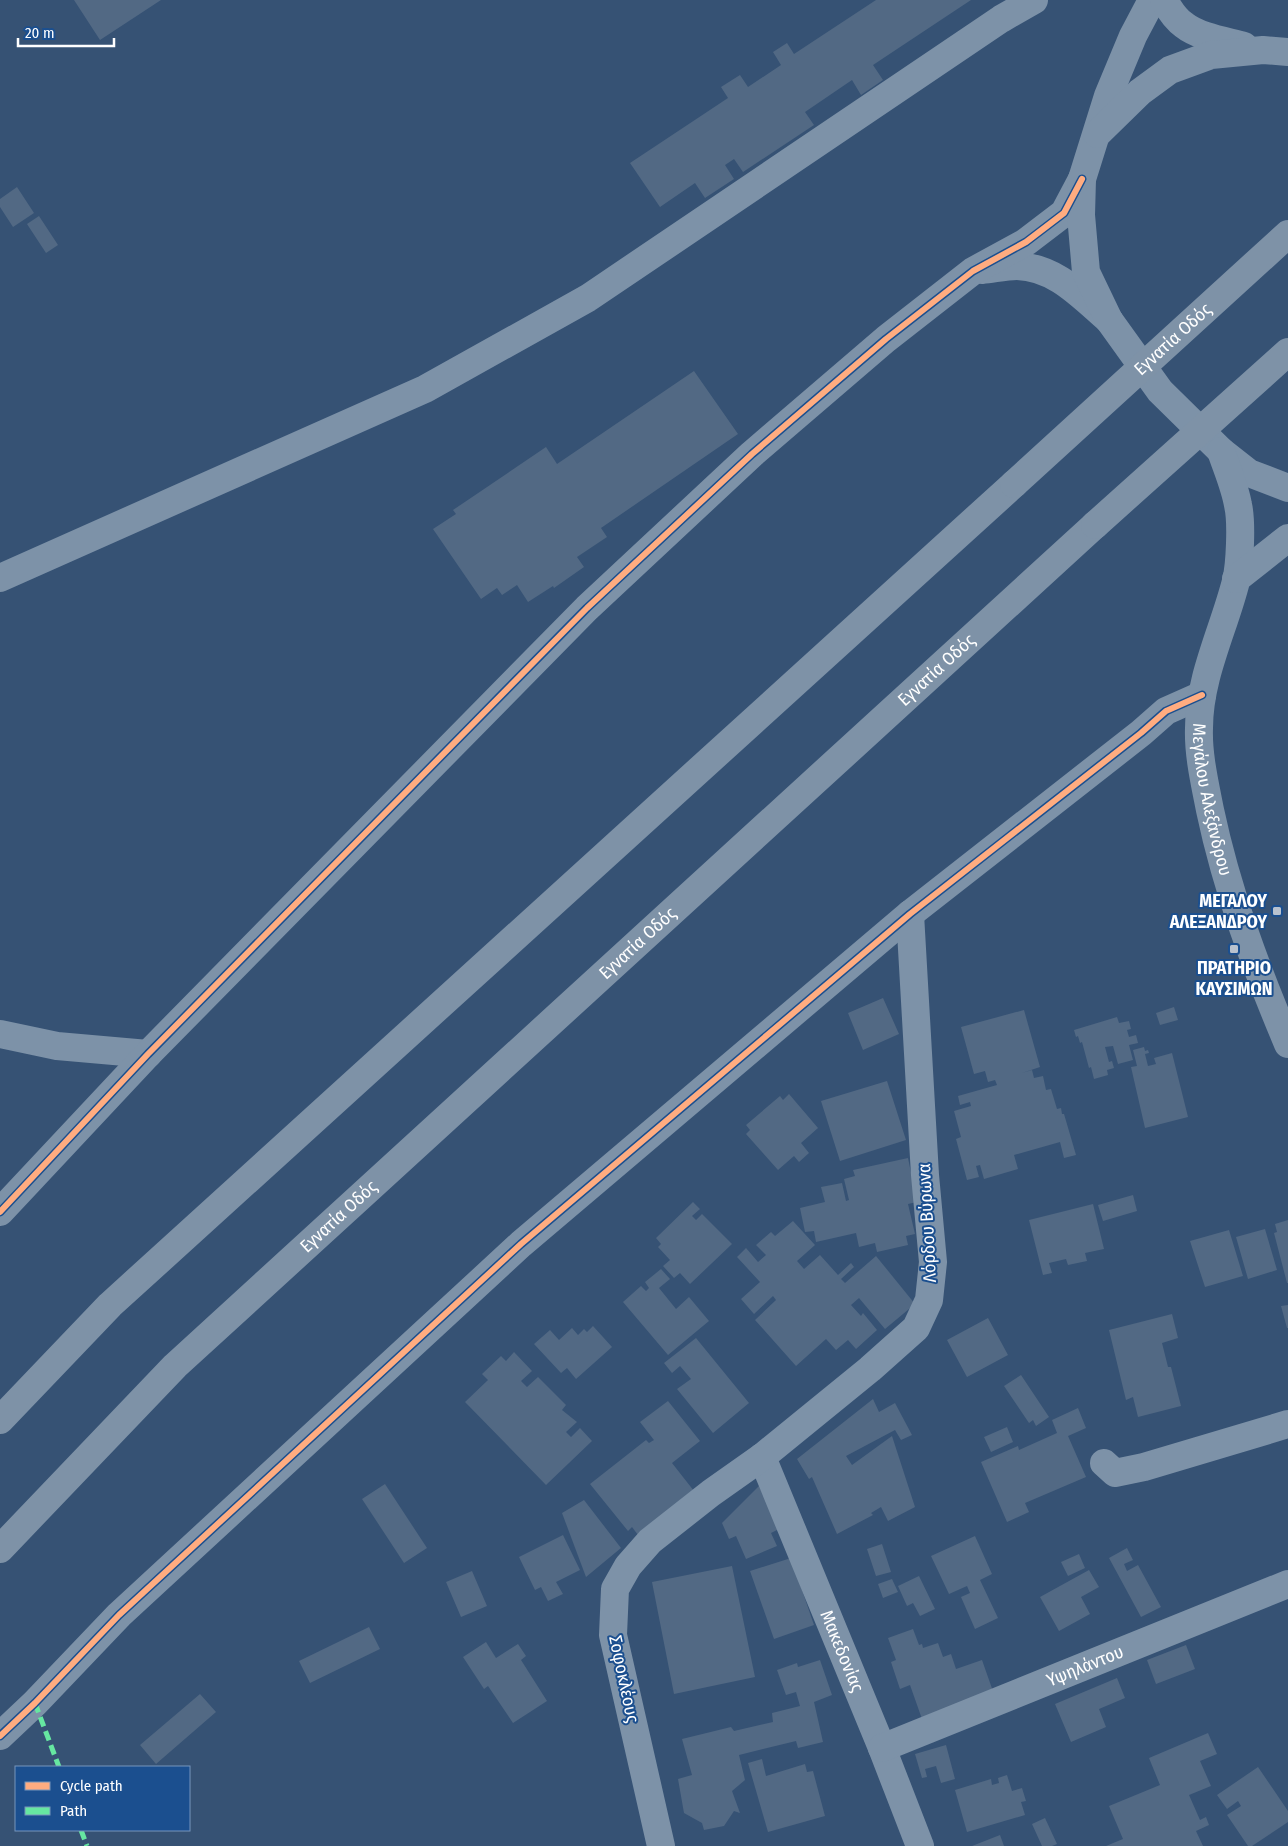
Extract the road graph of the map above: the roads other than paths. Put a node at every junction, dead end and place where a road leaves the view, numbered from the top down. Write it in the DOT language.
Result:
graph roads {
  1 [pos="1034,0"];
  2 [pos="1152,0"];
  3 [pos="1164,0"];
  4 [pos="1275,51"];
  5 [pos="1096,135"];
  6 [pos="1082,180"];
  7 [pos="1288,234"];
  8 [pos="973,271"];
  9 [pos="1109,320"];
  10 [pos="1288,352"];
  11 [pos="1221,451"];
  12 [pos="1288,488"];
  13 [pos="1288,538"];
  14 [pos="0,578"];
  15 [pos="1236,579"];
  16 [pos="1202,695"];
  17 [pos="910,914"];
  18 [pos="0,1034"];
  19 [pos="1288,1044"];
  20 [pos="148,1054"];
  21 [pos="0,1212"];
  22 [pos="0,1420"];
  23 [pos="1288,1424"];
  24 [pos="762,1457"];
  25 [pos="1104,1463"];
  26 [pos="0,1549"];
  27 [pos="1288,1584"];
  28 [pos="0,1736"];
  29 [pos="882,1748"];
  30 [pos="661,1846"];
  31 [pos="920,1846"];
  1 -- 14 [label="street"];
  2 -- 5 [label="street"];
  3 -- 4 [label="street"];
  4 -- 5 [label="street"];
  5 -- 6 [label="street"];
  6 -- 8 [label="street"];
  6 -- 9 [label="street"];
  7 -- 22 [label="highway, Εγνατία Οδός, bridge"];
  8 -- 9 [label="street"];
  8 -- 20 [label="street"];
  9 -- 11 [label="street"];
  10 -- 26 [label="highway, Εγνατία Οδός, bridge"];
  11 -- 12 [label="street"];
  11 -- 15 [label="street, Μεγάλου Αλεξάνδρου"];
  13 -- 15 [label="street"];
  15 -- 16 [label="street, Μεγάλου Αλεξάνδρου"];
  16 -- 17 [label="street"];
  16 -- 19 [label="street, Μεγάλου Αλεξάνδρου"];
  17 -- 24 [label="street, Λόρδου Βύρωνα"];
  17 -- 28 [label="street"];
  18 -- 20 [label="street"];
  20 -- 21 [label="street"];
  23 -- 25 [label="street"];
  24 -- 29 [label="street, Μακεδονίας"];
  24 -- 30 [label="street, Σοφοκλέους"];
  27 -- 29 [label="street, Υψηλάντου"];
  29 -- 31 [label="street, Μακεδονίας"];
}
